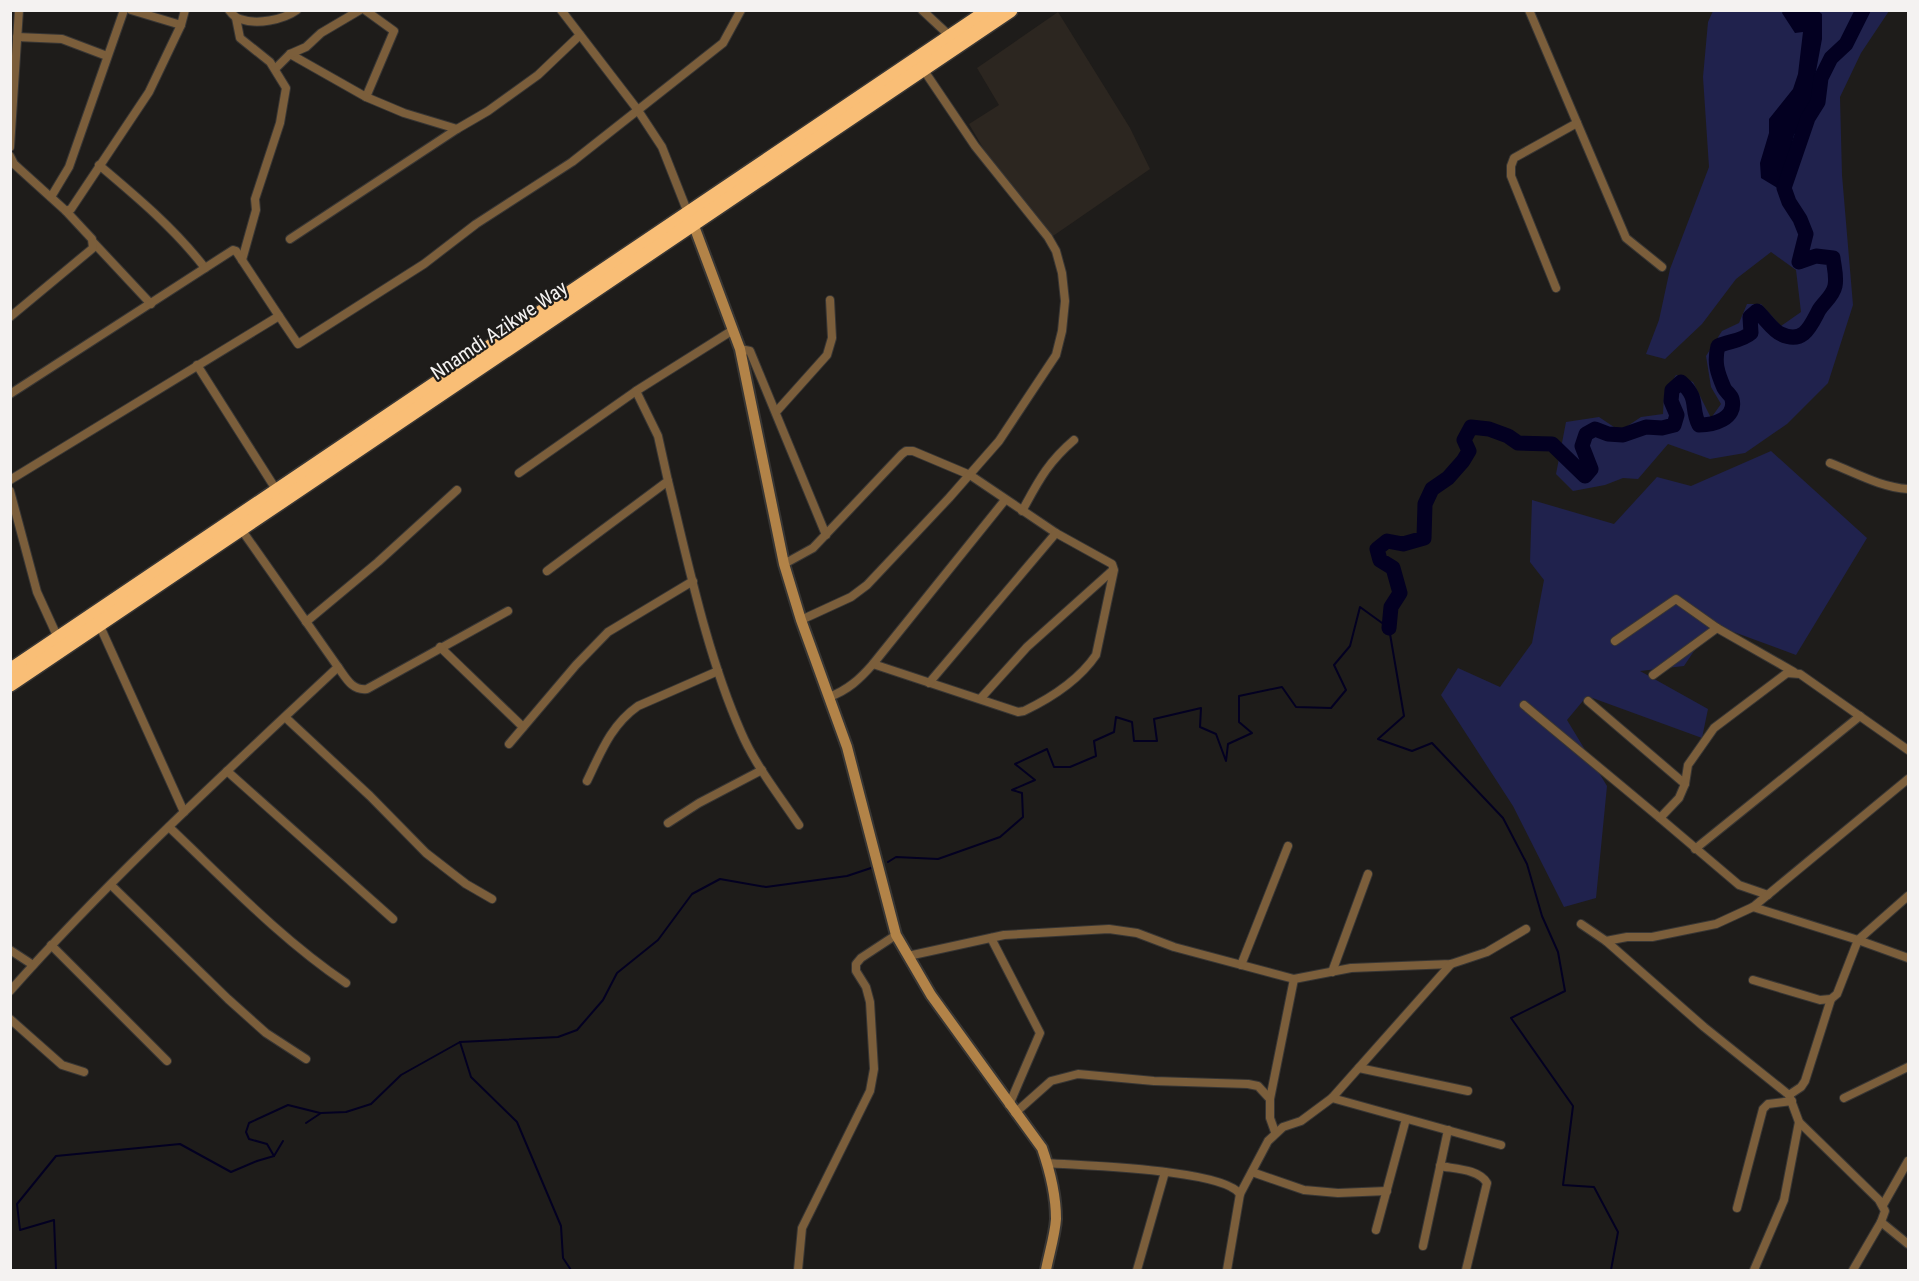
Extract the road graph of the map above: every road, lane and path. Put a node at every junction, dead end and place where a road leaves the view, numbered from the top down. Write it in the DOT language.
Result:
graph roads {
  1 [pos="20,10"];
  2 [pos="124,10"];
  3 [pos="131,10"];
  4 [pos="185,10"];
  5 [pos="228,10"];
  6 [pos="297,10"];
  7 [pos="360,10"];
  8 [pos="365,10"];
  9 [pos="561,10"];
  10 [pos="741,10"];
  11 [pos="922,10"];
  12 [pos="990,10"];
  13 [pos="1010,10"];
  14 [pos="1529,10"];
  15 [pos="236,18"];
  16 [pos="182,25"];
  17 [pos="580,35"];
  18 [pos="17,37"];
  19 [pos="954,42"];
  20 [pos="290,54"];
  21 [pos="107,56"];
  22 [pos="275,69"];
  23 [pos="923,69"];
  24 [pos="366,97"];
  25 [pos="638,108"];
  26 [pos="1577,123"];
  27 [pos="457,129"];
  28 [pos="10,147"];
  29 [pos="10,156"];
  30 [pos="99,165"];
  31 [pos="51,197"];
  32 [pos="66,211"];
  33 [pos="691,219"];
  34 [pos="290,239"];
  35 [pos="93,242"];
  36 [pos="242,260"];
  37 [pos="1662,267"];
  38 [pos="205,268"];
  39 [pos="1556,288"];
  40 [pos="831,300"];
  41 [pos="151,304"];
  42 [pos="279,316"];
  43 [pos="10,318"];
  44 [pos="733,330"];
  45 [pos="740,349"];
  46 [pos="197,365"];
  47 [pos="636,391"];
  48 [pos="10,394"];
  49 [pos="776,412"];
  50 [pos="1074,441"];
  51 [pos="1830,463"];
  52 [pos="519,473"];
  53 [pos="970,475"];
  54 [pos="10,480"];
  55 [pos="668,481"];
  56 [pos="1908,489"];
  57 [pos="457,490"];
  58 [pos="10,491"];
  59 [pos="277,491"];
  60 [pos="1005,500"];
  61 [pos="1022,511"];
  62 [pos="241,529"];
  63 [pos="1056,533"];
  64 [pos="826,535"];
  65 [pos="784,564"];
  66 [pos="1114,570"];
  67 [pos="547,571"];
  68 [pos="693,581"];
  69 [pos="508,611"];
  70 [pos="801,620"];
  71 [pos="306,622"];
  72 [pos="99,624"];
  73 [pos="1717,628"];
  74 [pos="58,638"];
  75 [pos="1615,641"];
  76 [pos="440,647"];
  77 [pos="873,664"];
  78 [pos="338,667"];
  79 [pos="10,670"];
  80 [pos="718,671"];
  81 [pos="1794,672"];
  82 [pos="1653,675"];
  83 [pos="929,683"];
  84 [pos="10,684"];
  85 [pos="829,697"];
  86 [pos="981,698"];
  87 [pos="1588,701"];
  88 [pos="1524,705"];
  89 [pos="1860,716"];
  90 [pos="285,717"];
  91 [pos="524,727"];
  92 [pos="508,744"];
  93 [pos="1908,750"];
  94 [pos="762,770"];
  95 [pos="227,771"];
  96 [pos="1908,779"];
  97 [pos="588,781"];
  98 [pos="1685,784"];
  99 [pos="184,812"];
  100 [pos="1660,818"];
  101 [pos="668,823"];
  102 [pos="799,825"];
  103 [pos="169,827"];
  104 [pos="1288,846"];
  105 [pos="1695,849"];
  106 [pos="1368,874"];
  107 [pos="111,885"];
  108 [pos="1768,895"];
  109 [pos="1908,896"];
  110 [pos="492,899"];
  111 [pos="1753,908"];
  112 [pos="393,919"];
  113 [pos="1581,924"];
  114 [pos="1526,929"];
  115 [pos="896,935"];
  116 [pos="991,938"];
  117 [pos="1858,939"];
  118 [pos="1606,941"];
  119 [pos="51,945"];
  120 [pos="10,950"];
  121 [pos="908,956"];
  122 [pos="1908,957"];
  123 [pos="1451,964"];
  124 [pos="33,965"];
  125 [pos="1241,965"];
  126 [pos="1332,972"];
  127 [pos="1294,979"];
  128 [pos="1753,980"];
  129 [pos="346,983"];
  130 [pos="10,991"];
  131 [pos="1831,999"];
  132 [pos="10,1019"];
  133 [pos="306,1059"];
  134 [pos="167,1061"];
  135 [pos="1908,1067"];
  136 [pos="1359,1068"];
  137 [pos="84,1072"];
  138 [pos="1468,1091"];
  139 [pos="1332,1098"];
  140 [pos="1791,1098"];
  141 [pos="1844,1098"];
  142 [pos="1270,1099"];
  143 [pos="1012,1109"];
  144 [pos="1406,1119"];
  145 [pos="1799,1122"];
  146 [pos="1448,1130"];
  147 [pos="1275,1132"];
  148 [pos="1501,1145"];
  149 [pos="1908,1161"];
  150 [pos="1047,1163"];
  151 [pos="1440,1166"];
  152 [pos="1165,1172"];
  153 [pos="1252,1172"];
  154 [pos="1387,1191"];
  155 [pos="1240,1194"];
  156 [pos="1883,1205"];
  157 [pos="1737,1208"];
  158 [pos="1881,1222"];
  159 [pos="1376,1230"];
  160 [pos="1908,1244"];
  161 [pos="1423,1246"];
  162 [pos="798,1270"];
  163 [pos="1046,1270"];
  164 [pos="1137,1270"];
  165 [pos="1227,1270"];
  166 [pos="1466,1270"];
  167 [pos="1754,1270"];
  168 [pos="1853,1270"];
  1 -- 18 [label="street"];
  2 -- 21 [label="street"];
  3 -- 16 [label="street"];
  4 -- 16 [label="street"];
  5 -- 15 [label="street"];
  6 -- 15 [label="street"];
  7 -- 20 [label="street"];
  8 -- 24 [label="street"];
  9 -- 17 [label="street"];
  10 -- 25 [label="street"];
  11 -- 19 [label="street"];
  12 -- 19 [label="highway, Nnamdi Azikwe Way"];
  13 -- 19 [label="highway, Nnamdi Azikwe Way"];
  14 -- 26 [label="street"];
  15 -- 22 [label="street"];
  16 -- 30 [label="street"];
  17 -- 25 [label="street"];
  17 -- 27 [label="street"];
  18 -- 21 [label="street"];
  18 -- 28 [label="street"];
  19 -- 23 [label="highway, Nnamdi Azikwe Way"];
  19 -- 33 [label="highway, Nnamdi Azikwe Way"];
  20 -- 22 [label="street"];
  20 -- 24 [label="street"];
  21 -- 31 [label="street"];
  22 -- 36 [label="street"];
  23 -- 33 [label="highway, Nnamdi Azikwe Way"];
  23 -- 53 [label="street"];
  24 -- 27 [label="street"];
  25 -- 33 [label="street"];
  25 -- 42 [label="street"];
  26 -- 37 [label="street"];
  26 -- 39 [label="street"];
  27 -- 34 [label="street"];
  29 -- 31 [label="street"];
  30 -- 32 [label="street"];
  30 -- 38 [label="street"];
  31 -- 32 [label="street"];
  32 -- 35 [label="street"];
  33 -- 44 [label="street"];
  33 -- 59 [label="highway, Nnamdi Azikwe Way"];
  33 -- 62 [label="highway, Nnamdi Azikwe Way"];
  35 -- 41 [label="street"];
  35 -- 43 [label="street"];
  36 -- 38 [label="street"];
  36 -- 42 [label="street"];
  38 -- 41 [label="street"];
  40 -- 49 [label="street"];
  41 -- 48 [label="street"];
  42 -- 46 [label="street"];
  44 -- 45 [label="street"];
  44 -- 47 [label="street"];
  45 -- 49 [label="street"];
  45 -- 65 [label="street"];
  46 -- 54 [label="street"];
  46 -- 59 [label="street"];
  47 -- 52 [label="street"];
  47 -- 55 [label="street"];
  49 -- 64 [label="street"];
  50 -- 61 [label="street"];
  51 -- 56 [label="street"];
  53 -- 60 [label="street"];
  53 -- 64 [label="street"];
  53 -- 70 [label="street"];
  55 -- 67 [label="street"];
  55 -- 68 [label="street"];
  57 -- 71 [label="street"];
  58 -- 74 [label="street"];
  59 -- 74 [label="highway, Nnamdi Azikwe Way"];
  60 -- 61 [label="street"];
  60 -- 77 [label="street"];
  61 -- 63 [label="street"];
  62 -- 71 [label="street"];
  62 -- 72 [label="highway, Nnamdi Azikwe Way"];
  63 -- 66 [label="street"];
  63 -- 83 [label="street"];
  64 -- 65 [label="street"];
  65 -- 70 [label="street"];
  66 -- 86 [label="street"];
  66 -- 86 [label="street"];
  68 -- 80 [label="street"];
  68 -- 91 [label="street"];
  69 -- 76 [label="street"];
  70 -- 85 [label="street"];
  71 -- 78 [label="street"];
  72 -- 84 [label="highway, Nnamdi Azikwe Way"];
  72 -- 99 [label="street"];
  73 -- 75 [label="street"];
  73 -- 81 [label="street"];
  73 -- 82 [label="street"];
  74 -- 79 [label="highway, Nnamdi Azikwe Way"];
  76 -- 78 [label="street"];
  76 -- 91 [label="street"];
  77 -- 83 [label="street"];
  77 -- 85 [label="street"];
  78 -- 90 [label="street"];
  80 -- 94 [label="street"];
  80 -- 97 [label="street"];
  81 -- 89 [label="street"];
  81 -- 98 [label="street"];
  83 -- 86 [label="street"];
  85 -- 115 [label="street"];
  87 -- 98 [label="street"];
  88 -- 100 [label="street"];
  89 -- 93 [label="street"];
  89 -- 105 [label="street"];
  90 -- 95 [label="street"];
  90 -- 110 [label="street"];
  91 -- 92 [label="street"];
  94 -- 101 [label="street"];
  94 -- 102 [label="street"];
  95 -- 99 [label="street"];
  95 -- 112 [label="street"];
  96 -- 108 [label="street"];
  98 -- 100 [label="street"];
  99 -- 103 [label="street"];
  100 -- 105 [label="street"];
  103 -- 107 [label="street"];
  103 -- 129 [label="street"];
  104 -- 125 [label="street"];
  105 -- 108 [label="street"];
  106 -- 126 [label="street"];
  107 -- 119 [label="street"];
  107 -- 133 [label="street"];
  108 -- 111 [label="street"];
  109 -- 117 [label="street"];
  111 -- 117 [label="street"];
  111 -- 118 [label="street"];
  113 -- 118 [label="street"];
  114 -- 123 [label="street"];
  115 -- 121 [label="street"];
  115 -- 162 [label="street"];
  116 -- 121 [label="street"];
  116 -- 125 [label="street"];
  116 -- 143 [label="street"];
  117 -- 122 [label="street"];
  117 -- 131 [label="street"];
  118 -- 140 [label="street"];
  119 -- 124 [label="street"];
  119 -- 134 [label="street"];
  120 -- 124 [label="street"];
  121 -- 143 [label="street"];
  123 -- 126 [label="street"];
  123 -- 136 [label="street"];
  124 -- 130 [label="street"];
  125 -- 127 [label="street"];
  126 -- 127 [label="street"];
  127 -- 142 [label="street"];
  128 -- 131 [label="street"];
  131 -- 140 [label="street"];
  132 -- 137 [label="street"];
  135 -- 141 [label="street"];
  136 -- 138 [label="street"];
  136 -- 139 [label="street"];
  139 -- 144 [label="street"];
  139 -- 147 [label="street"];
  140 -- 145 [label="street"];
  140 -- 157 [label="street"];
  142 -- 143 [label="street"];
  142 -- 147 [label="street"];
  143 -- 150 [label="street"];
  144 -- 146 [label="street"];
  144 -- 154 [label="street"];
  145 -- 156 [label="street"];
  145 -- 167 [label="street"];
  146 -- 148 [label="street"];
  146 -- 151 [label="street"];
  147 -- 153 [label="street"];
  149 -- 156 [label="street"];
  150 -- 152 [label="street"];
  150 -- 163 [label="street"];
  151 -- 161 [label="street"];
  151 -- 166 [label="street"];
  152 -- 155 [label="street"];
  152 -- 164 [label="street"];
  153 -- 154 [label="street"];
  153 -- 155 [label="street"];
  154 -- 159 [label="street"];
  155 -- 165 [label="street"];
  156 -- 158 [label="street"];
  158 -- 160 [label="street"];
  158 -- 168 [label="street"];
}
